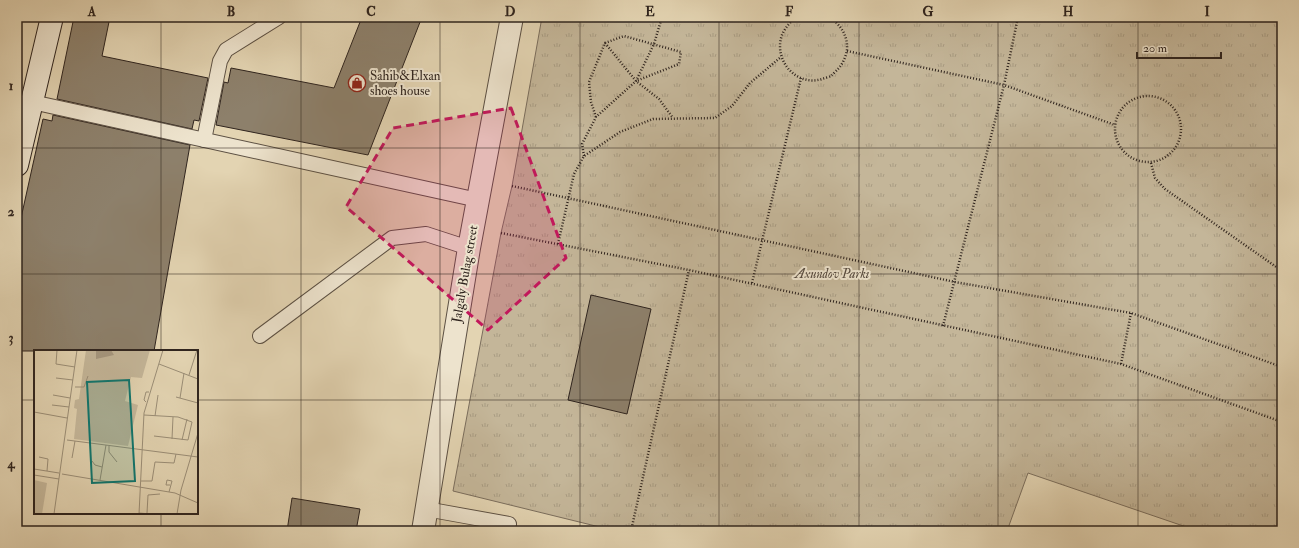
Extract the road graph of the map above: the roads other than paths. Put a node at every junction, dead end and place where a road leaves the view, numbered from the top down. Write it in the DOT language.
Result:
graph roads {
  1 [pos="52,17"];
  2 [pos="279,17"];
  3 [pos="512,17"];
  4 [pos="32,102"];
  5 [pos="204,140"];
  6 [pos="17,165"];
  7 [pos="478,200"];
  8 [pos="469,248"];
  9 [pos="260,336"];
  10 [pos="426,509"];
  11 [pos="509,524"];
  12 [pos="423,531"];
  1 -- 4 [label="street"];
  2 -- 5 [label="lane"];
  3 -- 7 [label="street, Jalgaly Bulag street"];
  4 -- 5 [label="lane"];
  4 -- 6 [label="street"];
  5 -- 7 [label="lane"];
  7 -- 8 [label="street, Jalgaly Bulag street"];
  8 -- 9 [label="lane"];
  8 -- 10 [label="street, Jalgaly Bulag street"];
  10 -- 11 [label="lane"];
  10 -- 12 [label="street, Jalgaly Bulag street"];
}
